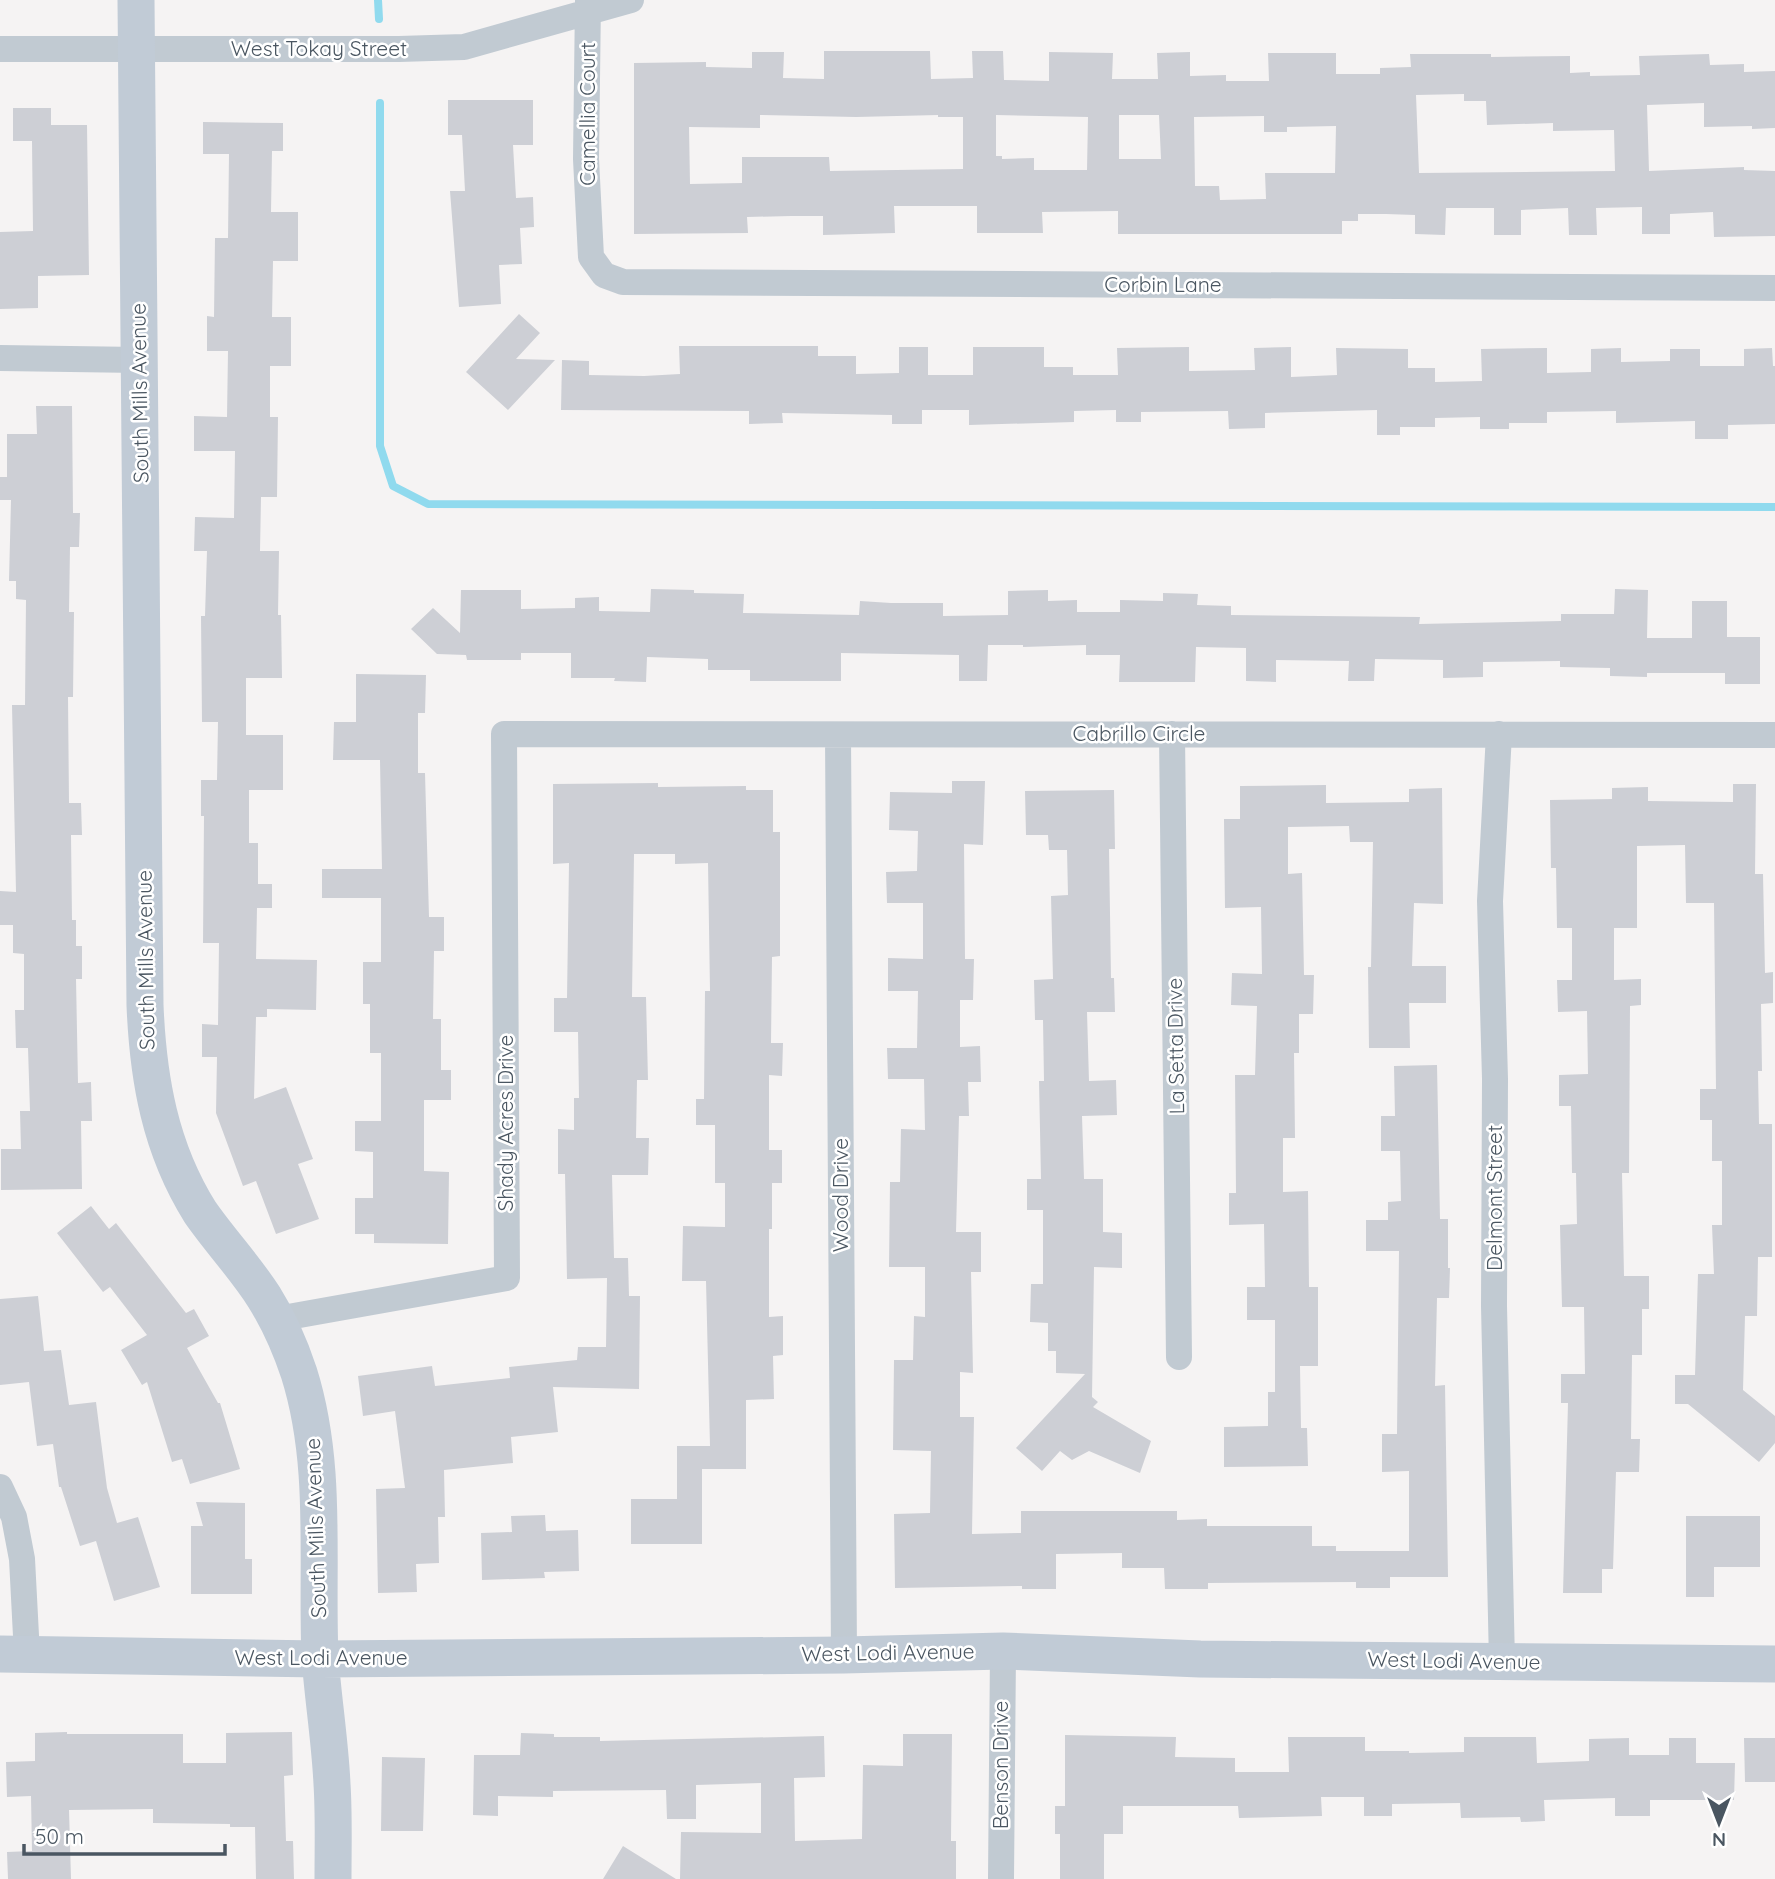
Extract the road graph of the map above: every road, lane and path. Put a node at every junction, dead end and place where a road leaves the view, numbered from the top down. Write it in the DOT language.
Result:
graph roads {
  1 [pos="136,0"];
  2 [pos="631,0"];
  3 [pos="588,6"];
  4 [pos="0,49"];
  5 [pos="137,50"];
  6 [pos="589,228"];
  7 [pos="1775,288"];
  8 [pos="0,358"];
  9 [pos="140,360"];
  10 [pos="504,734"];
  11 [pos="1172,734"];
  12 [pos="1499,734"];
  13 [pos="838,735"];
  14 [pos="1775,735"];
  15 [pos="276,1319"];
  16 [pos="1179,1357"];
  17 [pos="0,1487"];
  18 [pos="1003,1650"];
  19 [pos="14,1654"];
  20 [pos="844,1654"];
  21 [pos="320,1660"];
  22 [pos="1502,1662"];
  23 [pos="1775,1664"];
  24 [pos="333,1879"];
  25 [pos="1001,1879"];
  1 -- 5 [label="street, South Mills Avenue"];
  2 -- 3 [label="street, West Tokay Street"];
  3 -- 5 [label="street, West Tokay Street"];
  3 -- 6 [label="street, Camellia Court"];
  4 -- 5 [label="street, West Tokay Street"];
  5 -- 9 [label="street, South Mills Avenue"];
  6 -- 7 [label="street, Corbin Lane"];
  8 -- 9 [label="street"];
  9 -- 15 [label="street, South Mills Avenue"];
  10 -- 13 [label="street, Cabrillo Circle"];
  10 -- 15 [label="street, Shady Acres Drive"];
  11 -- 12 [label="street, Cabrillo Circle"];
  11 -- 13 [label="street, Cabrillo Circle"];
  11 -- 16 [label="street, La Setta Drive"];
  12 -- 14 [label="street, Cabrillo Circle"];
  12 -- 22 [label="street, Delmont Street"];
  13 -- 20 [label="street, Wood Drive"];
  15 -- 21 [label="street, South Mills Avenue"];
  17 -- 19 [label="street"];
  18 -- 20 [label="street, West Lodi Avenue"];
  18 -- 22 [label="street, West Lodi Avenue"];
  18 -- 25 [label="street, Benson Drive"];
  19 -- 21 [label="street, West Lodi Avenue"];
  20 -- 21 [label="street, West Lodi Avenue"];
  21 -- 24 [label="street, South Mills Avenue"];
  22 -- 23 [label="street, West Lodi Avenue"];
}
